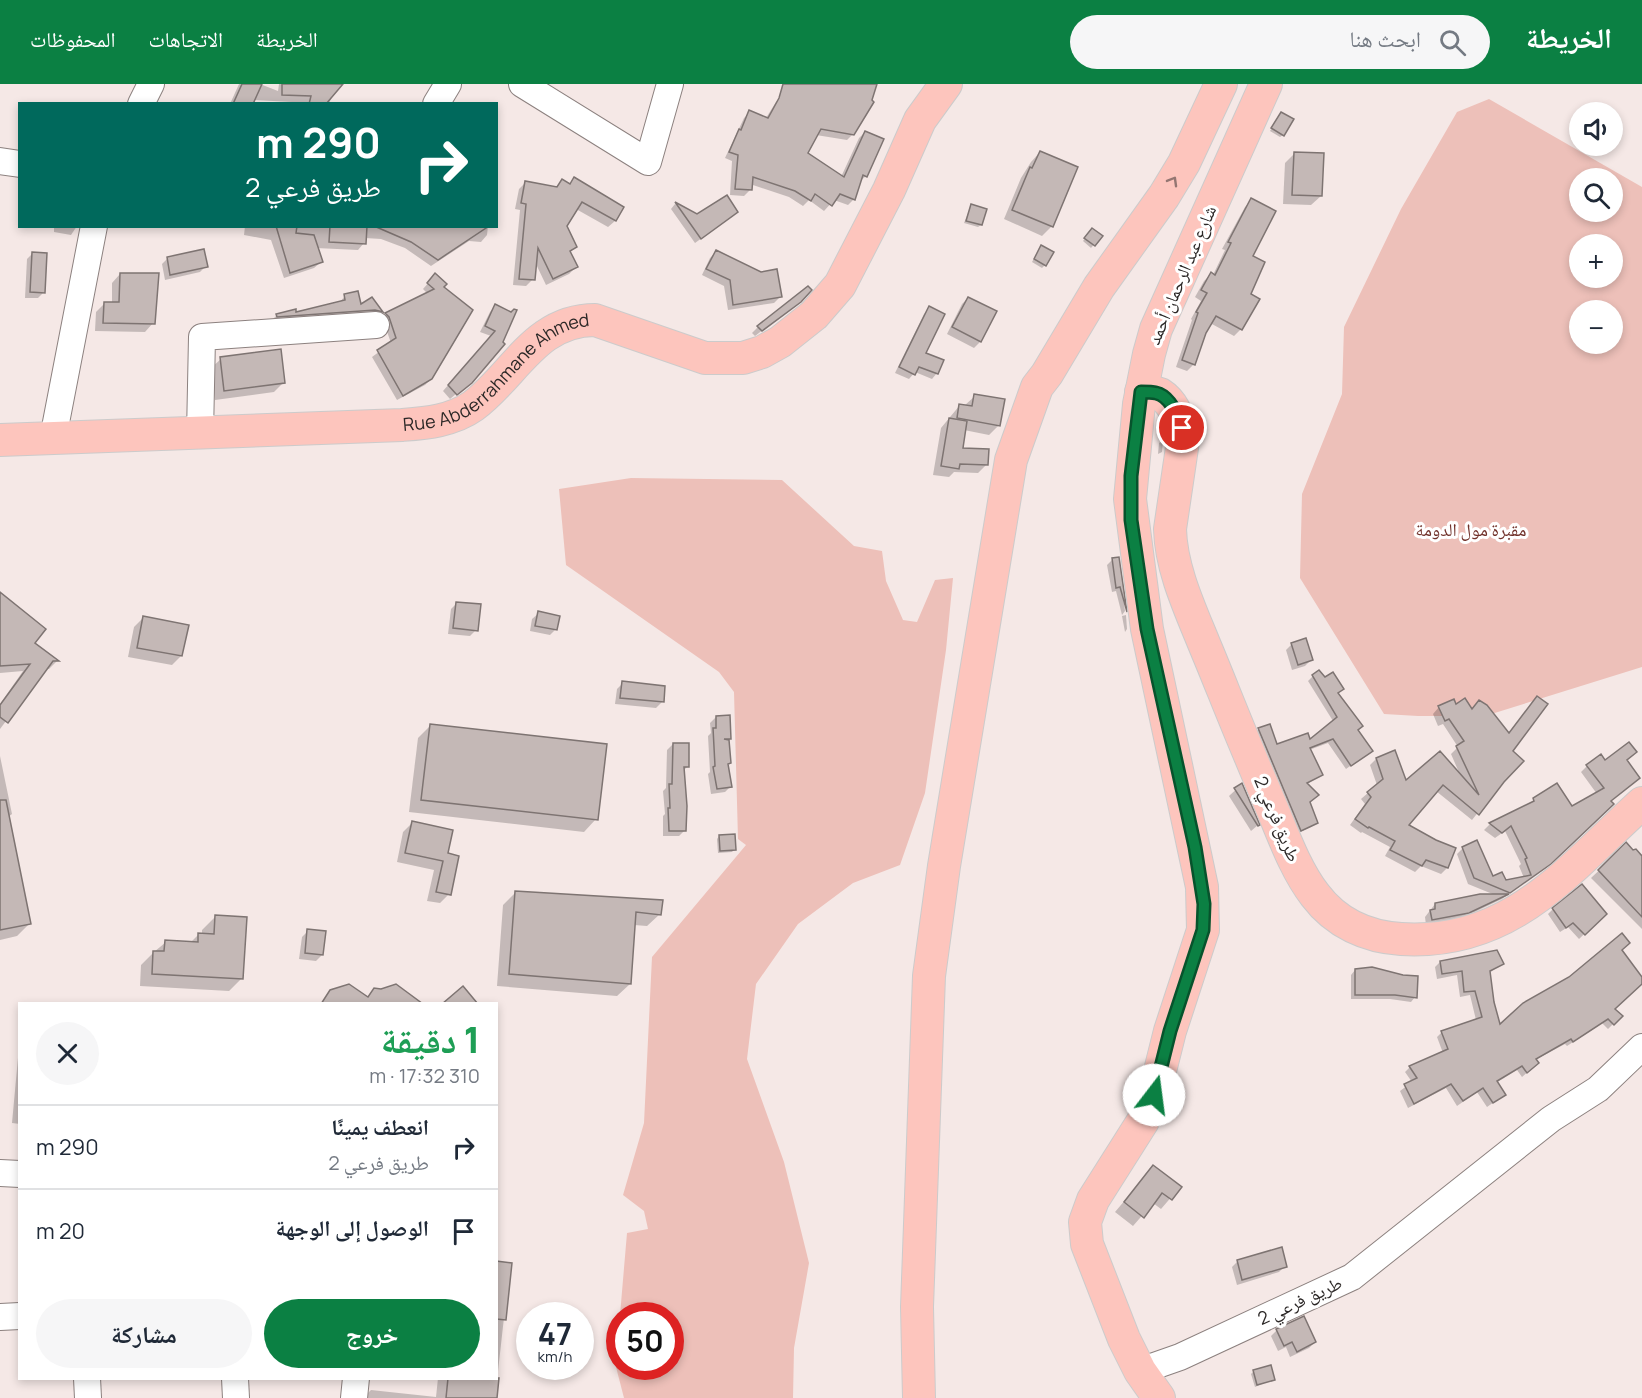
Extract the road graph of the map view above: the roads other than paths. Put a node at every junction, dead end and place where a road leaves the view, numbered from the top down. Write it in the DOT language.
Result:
graph roads {
  1 [pos="151,84"];
  2 [pos="448,84"];
  3 [pos="522,84"];
  4 [pos="670,84"];
  5 [pos="946,84"];
  6 [pos="1198,84"];
  7 [pos="1221,84"];
  8 [pos="1266,84"];
  9 [pos="142,102"];
  10 [pos="437,102"];
  11 [pos="0,161"];
  12 [pos="18,164"];
  13 [pos="94,228"];
  14 [pos="376,325"];
  15 [pos="1037,387"];
  16 [pos="1141,392"];
  17 [pos="200,434"];
  18 [pos="53,438"];
  19 [pos="0,440"];
  20 [pos="1642,803"];
  21 [pos="1642,1047"];
  22 [pos="0,1173"];
  23 [pos="18,1174"];
  24 [pos="18,1316"];
  25 [pos="0,1317"];
  26 [pos="1140,1371"];
  27 [pos="87,1380"];
  28 [pos="235,1380"];
  29 [pos="356,1380"];
  30 [pos="88,1398"];
  31 [pos="236,1398"];
  32 [pos="354,1398"];
  33 [pos="919,1398"];
  34 [pos="1159,1398"];
  1 -- 9 [label="street"];
  2 -- 10 [label="street"];
  3 -- 4 [label="street"];
  5 -- 17 [label="main road, Rue Abderrahmane Ahmed"];
  6 -- 15 [label="main road"];
  15 -- 7 [label="main road, one-way"];
  8 -- 16 [label="main road, شارع عبد الرحمان أحمد"];
  11 -- 12 [label="street"];
  13 -- 18 [label="street"];
  14 -- 17 [label="street"];
  15 -- 33 [label="main road"];
  16 -- 20 [label="main road, طريق فرعي 2"];
  16 -- 26 [label="main road, شارع عبد الرحمان أحمد"];
  17 -- 18 [label="main road, Rue Abderrahmane Ahmed"];
  18 -- 19 [label="main road, Rue Abderrahmane Ahmed"];
  21 -- 26 [label="street, طريق فرعي 2"];
  22 -- 23 [label="street"];
  24 -- 25 [label="street"];
  26 -- 34 [label="main road, شارع عبد الرحمان أحمد"];
  27 -- 30 [label="street"];
  28 -- 31 [label="street"];
  29 -- 32 [label="street"];
}
